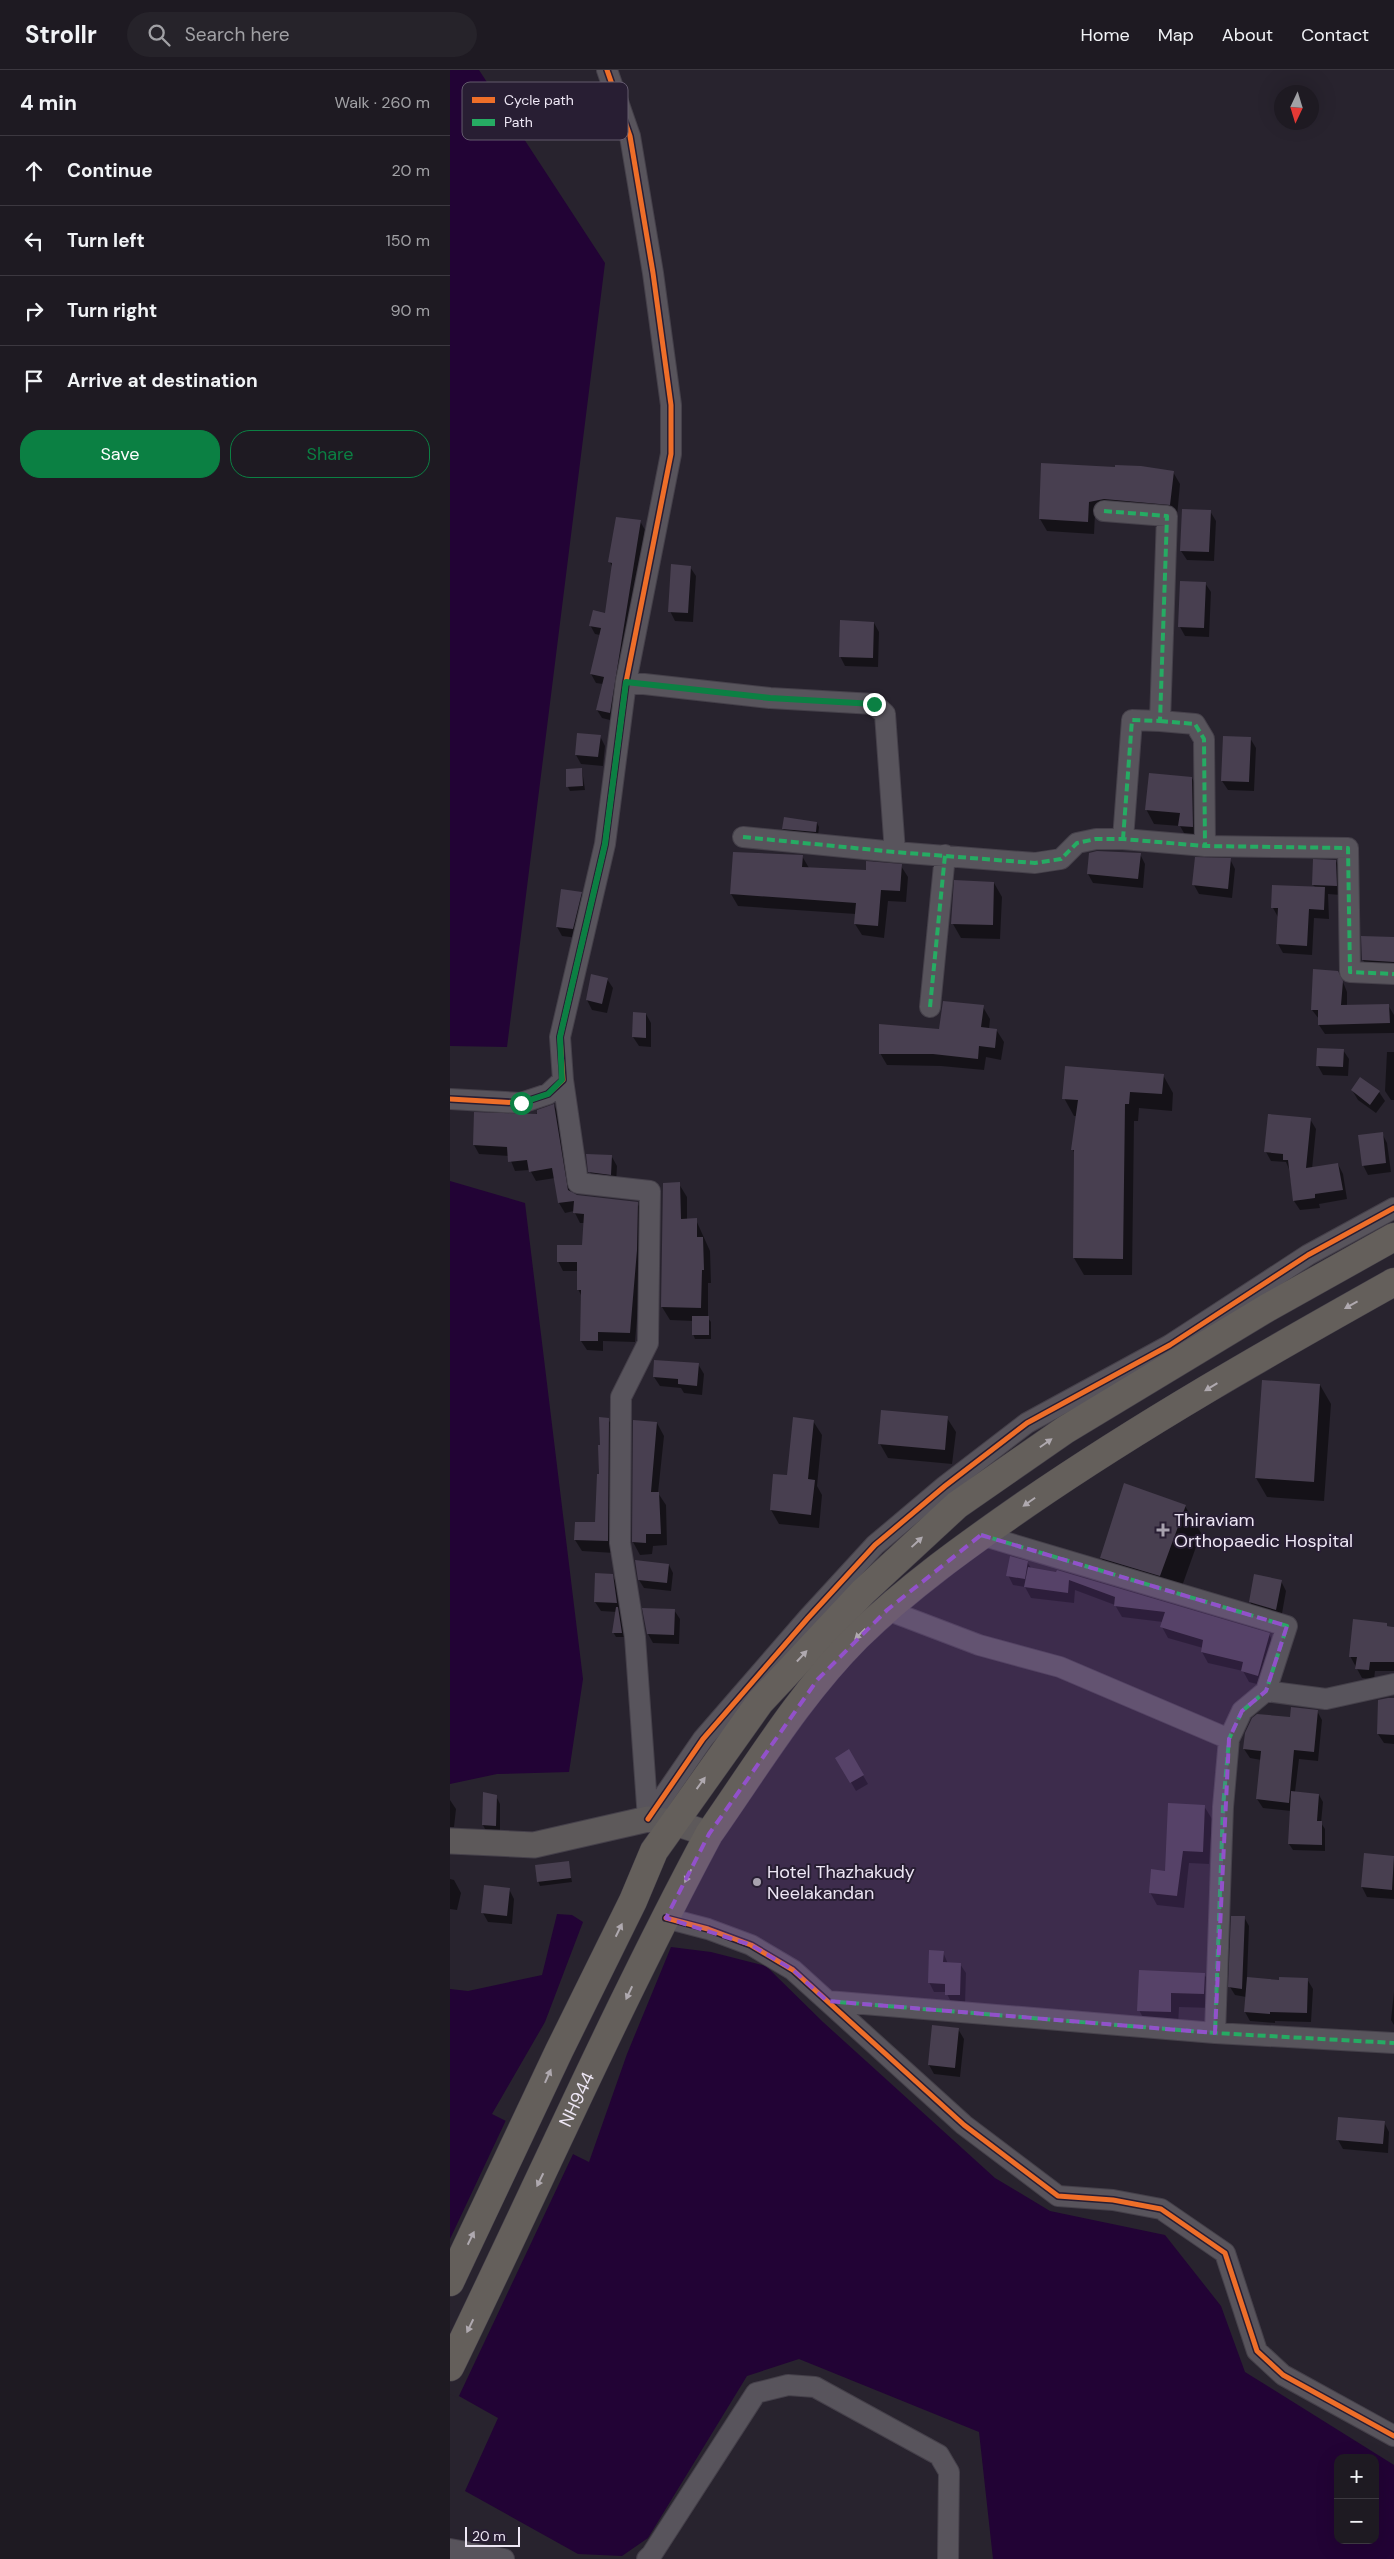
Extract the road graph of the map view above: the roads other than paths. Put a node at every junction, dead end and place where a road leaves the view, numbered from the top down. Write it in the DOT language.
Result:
graph roads {
  1 [pos="608,70"];
  2 [pos="612,82"];
  3 [pos="628,130"];
  4 [pos="1104,511"];
  5 [pos="626,682"];
  6 [pos="1160,720"];
  7 [pos="743,837"];
  8 [pos="1123,839"];
  9 [pos="1205,846"];
  10 [pos="895,852"];
  11 [pos="945,855"];
  12 [pos="1394,974"];
  13 [pos="930,1007"];
  14 [pos="562,1080"];
  15 [pos="450,1098"];
  16 [pos="1394,1208"];
  17 [pos="1394,1237"];
  18 [pos="1394,1282"];
  19 [pos="981,1535"];
  20 [pos="886,1610"];
  21 [pos="1394,1684"];
  22 [pos="1266,1691"];
  23 [pos="1229,1739"];
  24 [pos="660,1821"];
  25 [pos="709,1834"];
  26 [pos="450,1841"];
  27 [pos="666,1918"];
  28 [pos="827,2001"];
  29 [pos="1215,2033"];
  30 [pos="1394,2043"];
  31 [pos="450,2282"];
  32 [pos="450,2367"];
  33 [pos="1394,2436"];
  34 [pos="450,2549"];
  35 [pos="504,2559"];
  36 [pos="647,2559"];
  37 [pos="948,2559"];
  1 -- 2 [label="street"];
  3 -- 5 [label="street"];
  4 -- 6 [label="street"];
  5 -- 10 [label="street"];
  5 -- 14 [label="street"];
  6 -- 8 [label="street"];
  6 -- 9 [label="street"];
  7 -- 10 [label="street"];
  8 -- 9 [label="street"];
  8 -- 11 [label="street"];
  9 -- 12 [label="street"];
  10 -- 11 [label="street"];
  11 -- 13 [label="street"];
  14 -- 15 [label="street"];
  14 -- 24 [label="street"];
  16 -- 24 [label="street"];
  24 -- 17 [label="highway, one-way"];
  18 -- 19 [label="highway, NH944, one-way"];
  19 -- 20 [label="highway, NH944"];
  19 -- 22 [label="street"];
  20 -- 23 [label="street"];
  20 -- 25 [label="highway, NH944, one-way"];
  21 -- 22 [label="street"];
  22 -- 23 [label="street"];
  23 -- 29 [label="street"];
  24 -- 25 [label="main road"];
  24 -- 26 [label="main road"];
  31 -- 24 [label="highway, one-way"];
  25 -- 27 [label="highway, NH944 / NH944, one-way"];
  27 -- 28 [label="street"];
  27 -- 32 [label="highway, NH944 / NH944, one-way"];
  28 -- 29 [label="street"];
  28 -- 33 [label="street"];
  29 -- 30 [label="street"];
  34 -- 35 [label="street"];
  36 -- 37 [label="street"];
}
